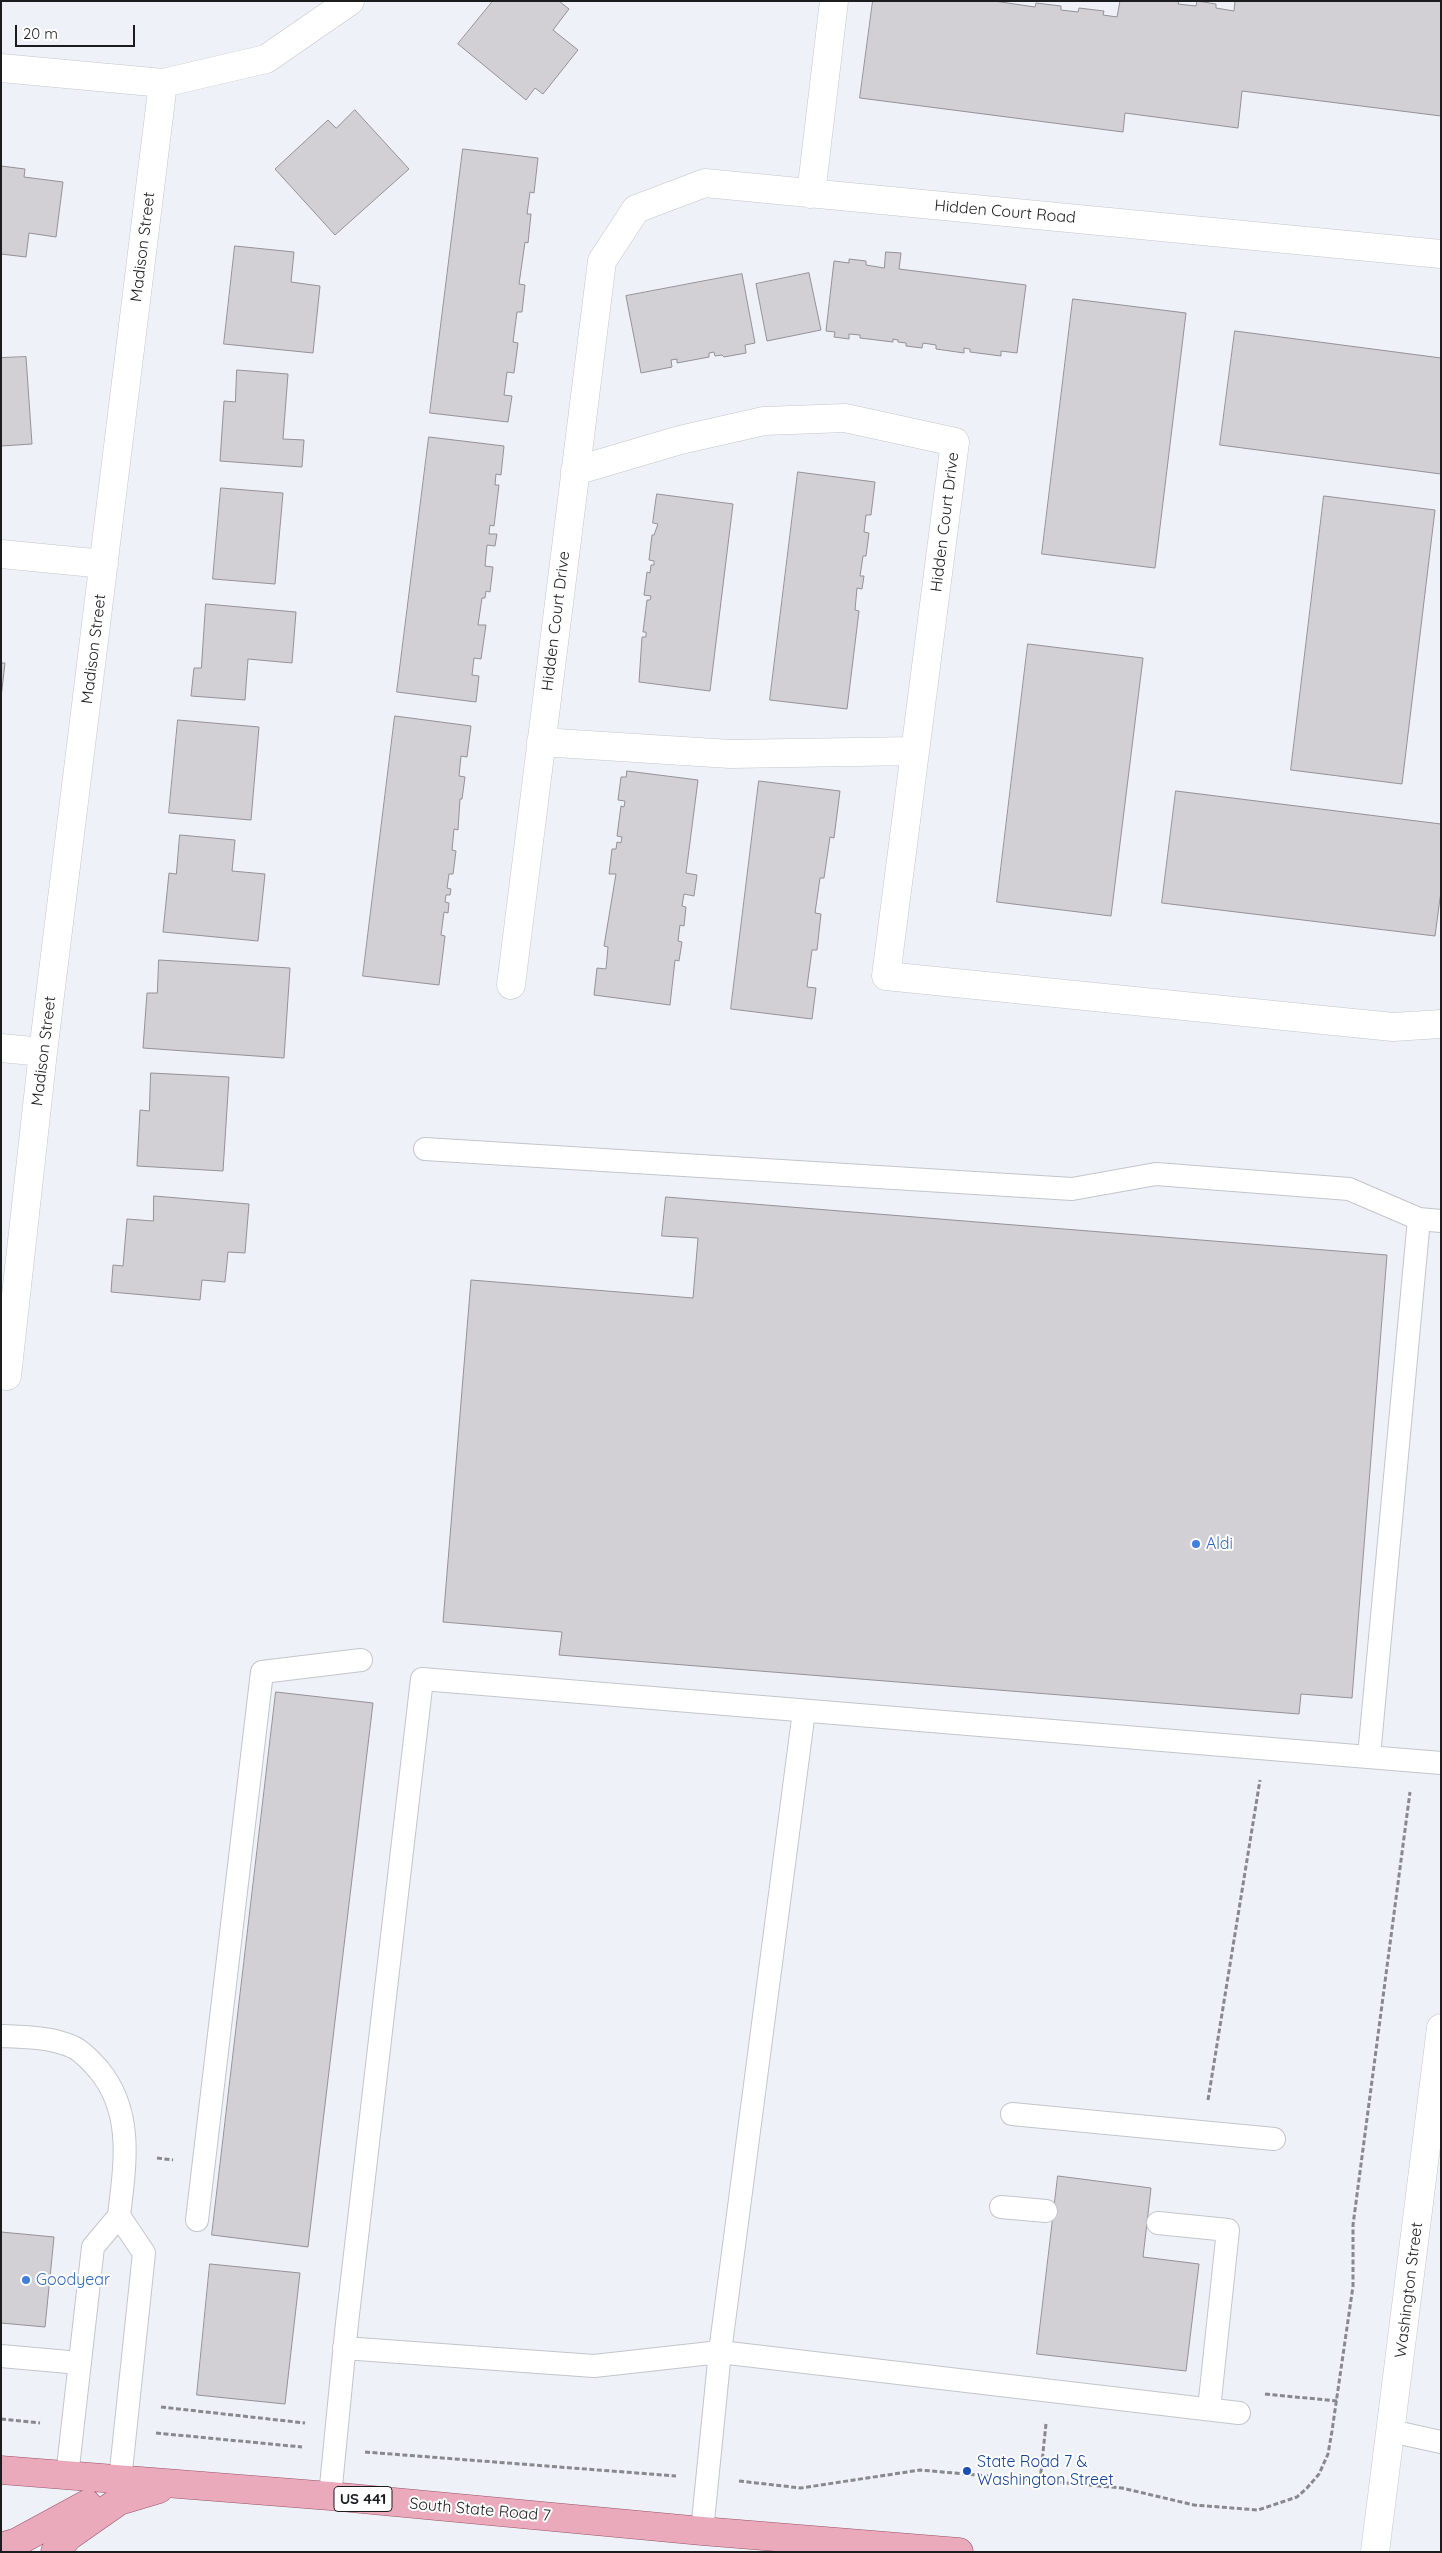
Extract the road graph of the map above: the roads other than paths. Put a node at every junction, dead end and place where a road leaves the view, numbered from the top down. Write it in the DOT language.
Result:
graph roads {
  1 [pos="350,1"];
  2 [pos="834,1"];
  3 [pos="1,68"];
  4 [pos="163,83"];
  5 [pos="811,194"];
  6 [pos="1441,254"];
  7 [pos="602,261"];
  8 [pos="575,470"];
  9 [pos="1,554"];
  10 [pos="104,564"];
  11 [pos="541,742"];
  12 [pos="915,751"];
  13 [pos="511,985"];
  14 [pos="1441,1024"];
  15 [pos="1,1048"];
  16 [pos="43,1052"];
  17 [pos="425,1149"];
  18 [pos="1430,1220"];
  19 [pos="7,1376"];
  20 [pos="361,1660"];
  21 [pos="804,1710"];
  22 [pos="1369,1756"];
  23 [pos="1441,1764"];
  24 [pos="1441,2028"];
  25 [pos="1,2036"];
  26 [pos="1012,2114"];
  27 [pos="1274,2140"];
  28 [pos="1001,2207"];
  29 [pos="1046,2211"];
  30 [pos="119,2216"];
  31 [pos="197,2220"];
  32 [pos="1158,2223"];
  33 [pos="344,2348"];
  34 [pos="720,2352"];
  35 [pos="1,2356"];
  36 [pos="80,2363"];
  37 [pos="1210,2398"];
  38 [pos="1238,2413"];
  39 [pos="1391,2432"];
  40 [pos="1441,2442"];
  41 [pos="1,2470"];
  42 [pos="67,2476"];
  43 [pos="120,2480"];
  44 [pos="172,2485"];
  45 [pos="330,2496"];
  46 [pos="702,2531"];
  47 [pos="1,2547"];
  48 [pos="54,2552"];
  49 [pos="959,2552"];
  50 [pos="1375,2552"];
  1 -- 4 [label="street"];
  2 -- 5 [label="street"];
  3 -- 4 [label="street"];
  4 -- 10 [label="street, Madison Street"];
  5 -- 6 [label="street, Hidden Court Road"];
  5 -- 7 [label="street, Hidden Court Road"];
  7 -- 8 [label="street, Hidden Court Drive"];
  8 -- 11 [label="street, Hidden Court Drive"];
  8 -- 12 [label="street, Hidden Court Drive"];
  9 -- 10 [label="street"];
  10 -- 16 [label="street, Madison Street"];
  11 -- 12 [label="street"];
  11 -- 13 [label="street, Hidden Court Drive"];
  12 -- 14 [label="street, Hidden Court Drive"];
  15 -- 16 [label="street"];
  16 -- 19 [label="street, Madison Street"];
  17 -- 18 [label="lane"];
  18 -- 22 [label="lane"];
  20 -- 31 [label="lane"];
  21 -- 22 [label="lane"];
  21 -- 33 [label="lane"];
  21 -- 34 [label="lane"];
  22 -- 23 [label="lane"];
  24 -- 39 [label="street, Washington Street"];
  25 -- 30 [label="lane"];
  26 -- 27 [label="lane"];
  28 -- 29 [label="lane"];
  30 -- 36 [label="lane"];
  30 -- 43 [label="lane"];
  32 -- 37 [label="lane"];
  33 -- 34 [label="lane"];
  33 -- 45 [label="lane"];
  34 -- 37 [label="lane"];
  34 -- 46 [label="lane"];
  35 -- 36 [label="lane"];
  36 -- 42 [label="lane"];
  37 -- 38 [label="lane"];
  39 -- 40 [label="lane"];
  39 -- 50 [label="street, Washington Street"];
  41 -- 42 [label="main road, South State Road 7 / US 441"];
  42 -- 43 [label="main road, South State Road 7 / US 441"];
  43 -- 44 [label="main road, South State Road 7 / US 441"];
  43 -- 47 [label="main road"];
  44 -- 45 [label="main road, South State Road 7 / US 441"];
  44 -- 48 [label="main road"];
  45 -- 46 [label="main road, South State Road 7 / US 441"];
  46 -- 49 [label="main road, South State Road 7 / US 441"];
}
